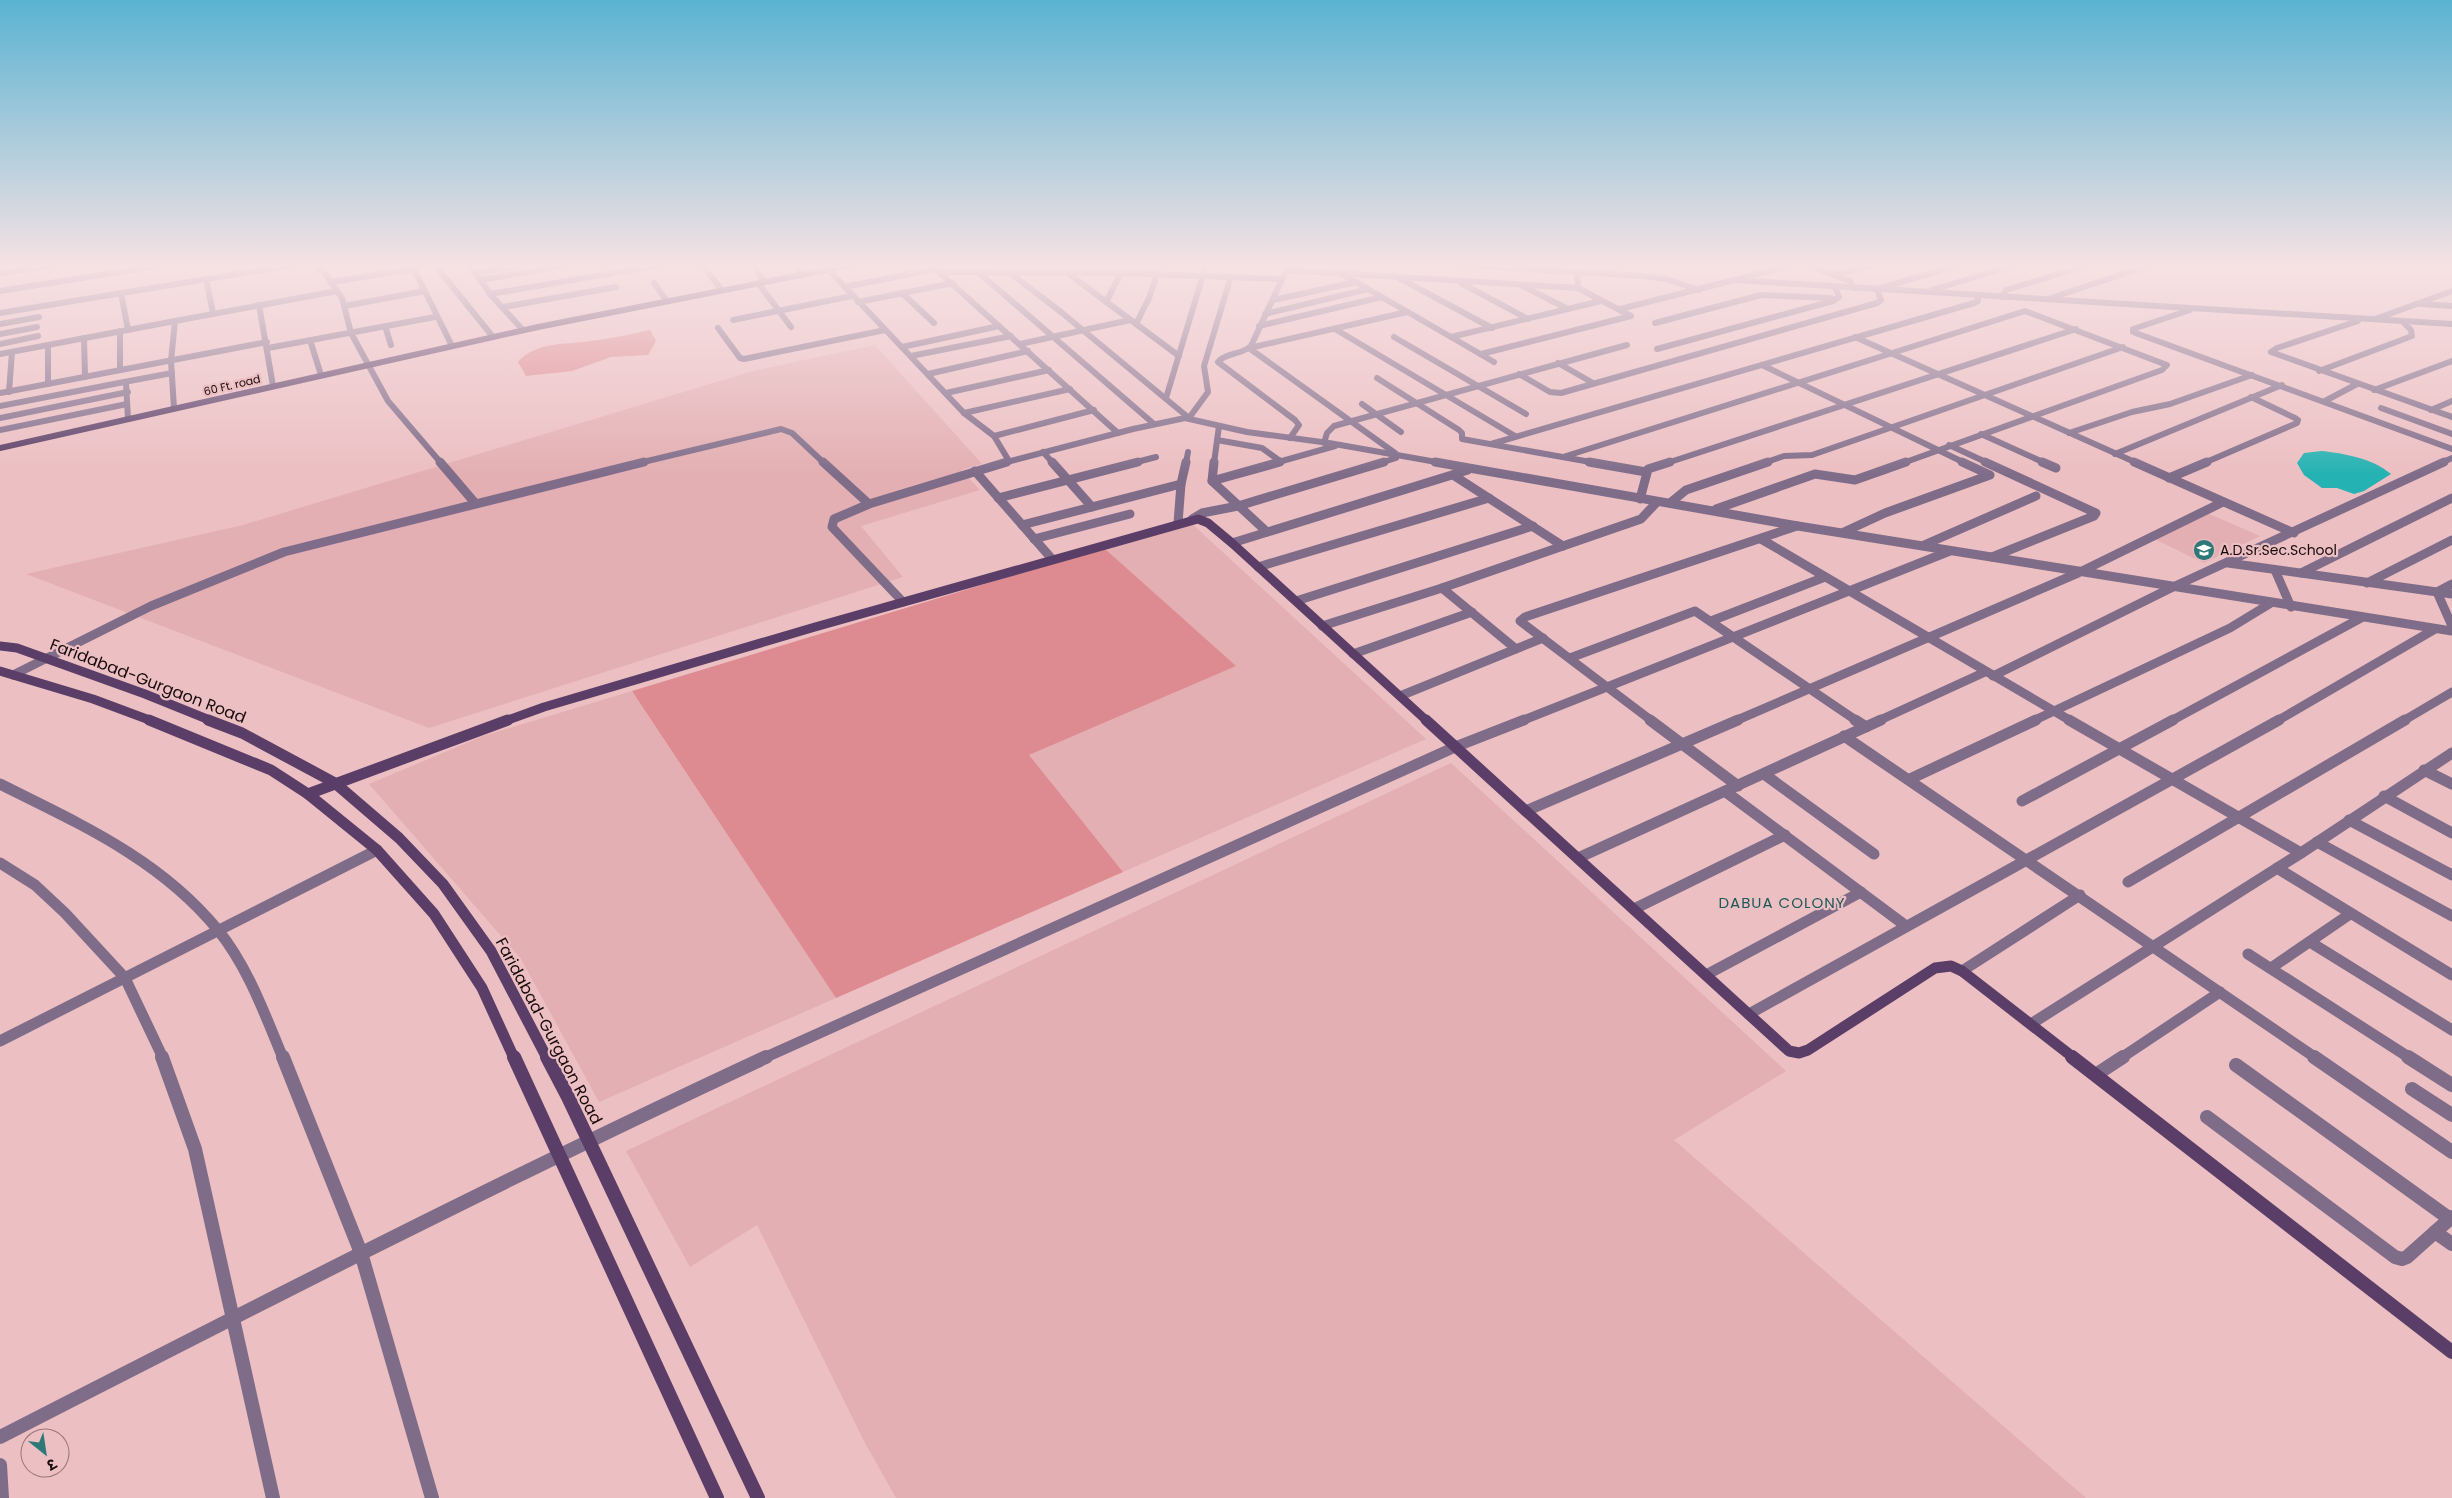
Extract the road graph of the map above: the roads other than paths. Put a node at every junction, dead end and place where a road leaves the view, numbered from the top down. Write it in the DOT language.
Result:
graph roads {
  1 [pos="100,335"];
  2 [pos="120,335"];
  3 [pos="174,335"];
  4 [pos="266,335"];
  5 [pos="340,335"];
  6 [pos="352,335"];
  7 [pos="388,335"];
  8 [pos="445,335"];
  9 [pos="502,335"];
  10 [pos="723,335"];
  11 [pos="861,335"];
  12 [pos="890,335"];
  13 [pos="960,335"];
  14 [pos="1051,335"];
  15 [pos="1062,335"];
  16 [pos="1090,335"];
  17 [pos="1150,335"];
  18 [pos="1185,335"];
  19 [pos="1213,335"];
  20 [pos="1255,335"];
  21 [pos="1308,335"];
  22 [pos="1345,335"];
  23 [pos="1447,335"];
  24 [pos="1461,335"];
  25 [pos="1556,335"];
  26 [pos="1706,335"];
  27 [pos="1764,335"];
  28 [pos="1862,335"];
  29 [pos="1952,335"];
  30 [pos="2059,335"];
  31 [pos="2092,335"];
  32 [pos="2141,335"];
  33 [pos="2318,335"];
  34 [pos="2412,335"];
  35 [pos="38,336"];
  36 [pos="1011,336"];
  37 [pos="493,337"];
  38 [pos="1053,337"];
  39 [pos="1394,337"];
  40 [pos="1451,337"];
  41 [pos="1855,337"];
  42 [pos="84,338"];
  43 [pos="310,340"];
  44 [pos="0,344"];
  45 [pos="1020,344"];
  46 [pos="48,345"];
  47 [pos="268,345"];
  48 [pos="391,345"];
  49 [pos="1627,345"];
  50 [pos="452,346"];
  51 [pos="2124,347"];
  52 [pos="902,348"];
  53 [pos="1249,348"];
  54 [pos="1656,349"];
  55 [pos="1028,351"];
  56 [pos="12,352"];
  57 [pos="0,354"];
  58 [pos="1481,354"];
  59 [pos="1893,354"];
  60 [pos="911,356"];
  61 [pos="1178,356"];
  62 [pos="171,361"];
  63 [pos="2452,361"];
  64 [pos="1494,362"];
  65 [pos="1558,363"];
  66 [pos="367,365"];
  67 [pos="1762,365"];
  68 [pos="120,370"];
  69 [pos="1048,370"];
  70 [pos="2320,371"];
  71 [pos="172,373"];
  72 [pos="928,374"];
  73 [pos="1519,374"];
  74 [pos="321,375"];
  75 [pos="1940,375"];
  76 [pos="2252,375"];
  77 [pos="85,377"];
  78 [pos="1377,378"];
  79 [pos="124,382"];
  80 [pos="1593,383"];
  81 [pos="48,384"];
  82 [pos="1800,384"];
  83 [pos="2357,384"];
  84 [pos="1477,385"];
  85 [pos="2282,385"];
  86 [pos="273,386"];
  87 [pos="1070,389"];
  88 [pos="2374,390"];
  89 [pos="9,392"];
  90 [pos="128,392"];
  91 [pos="0,393"];
  92 [pos="946,393"];
  93 [pos="1446,394"];
  94 [pos="1983,395"];
  95 [pos="2251,397"];
  96 [pos="1166,398"];
  97 [pos="2400,399"];
  98 [pos="2324,401"];
  99 [pos="1418,402"];
  100 [pos="2452,402"];
  101 [pos="127,404"];
  102 [pos="1362,404"];
  103 [pos="1843,404"];
  104 [pos="0,406"];
  105 [pos="174,408"];
  106 [pos="2381,408"];
  107 [pos="1094,410"];
  108 [pos="2431,410"];
  109 [pos="964,413"];
  110 [pos="1377,414"];
  111 [pos="1526,414"];
  112 [pos="2035,416"];
  113 [pos="2365,416"];
  114 [pos="2452,417"];
  115 [pos="0,418"];
  116 [pos="1189,418"];
  117 [pos="128,419"];
  118 [pos="1351,422"];
  119 [pos="1154,424"];
  120 [pos="1219,426"];
  121 [pos="1893,427"];
  122 [pos="0,430"];
  123 [pos="1401,432"];
  124 [pos="1118,433"];
  125 [pos="2068,433"];
  126 [pos="1981,434"];
  127 [pos="2452,434"];
  128 [pos="994,436"];
  129 [pos="1515,436"];
  130 [pos="1290,438"];
  131 [pos="1216,440"];
  132 [pos="1324,443"];
  133 [pos="1491,444"];
  134 [pos="1338,445"];
  135 [pos="1949,445"];
  136 [pos="0,448"];
  137 [pos="1940,448"];
  138 [pos="2452,449"];
  139 [pos="1044,452"];
  140 [pos="1188,452"];
  141 [pos="2115,454"];
  142 [pos="1397,455"];
  143 [pos="1156,457"];
  144 [pos="1564,457"];
  145 [pos="2452,458"];
  146 [pos="1009,461"];
  147 [pos="1280,461"];
  148 [pos="2056,468"];
  149 [pos="1468,470"];
  150 [pos="975,471"];
  151 [pos="1646,472"];
  152 [pos="1453,475"];
  153 [pos="2169,478"];
  154 [pos="1068,480"];
  155 [pos="1212,481"];
  156 [pos="1181,484"];
  157 [pos="2036,496"];
  158 [pos="998,498"];
  159 [pos="1489,498"];
  160 [pos="2452,498"];
  161 [pos="1640,499"];
  162 [pos="1657,502"];
  163 [pos="2223,502"];
  164 [pos="476,503"];
  165 [pos="1670,503"];
  166 [pos="869,504"];
  167 [pos="1238,506"];
  168 [pos="1092,507"];
  169 [pos="1713,510"];
  170 [pos="1130,514"];
  171 [pos="1192,519"];
  172 [pos="1178,523"];
  173 [pos="1022,525"];
  174 [pos="1533,526"];
  175 [pos="1798,526"];
  176 [pos="1267,532"];
  177 [pos="1844,532"];
  178 [pos="2294,533"];
  179 [pos="1761,538"];
  180 [pos="1034,539"];
  181 [pos="2452,540"];
  182 [pos="1232,543"];
  183 [pos="1563,546"];
  184 [pos="1923,546"];
  185 [pos="1950,551"];
  186 [pos="1991,558"];
  187 [pos="1052,560"];
  188 [pos="2227,563"];
  189 [pos="1258,567"];
  190 [pos="2275,570"];
  191 [pos="2078,573"];
  192 [pos="2301,574"];
  193 [pos="1826,577"];
  194 [pos="2368,583"];
  195 [pos="2452,584"];
  196 [pos="2173,587"];
  197 [pos="1442,588"];
  198 [pos="1849,591"];
  199 [pos="2437,592"];
  200 [pos="2452,594"];
  201 [pos="903,602"];
  202 [pos="1296,602"];
  203 [pos="2271,603"];
  204 [pos="2291,607"];
  205 [pos="1472,612"];
  206 [pos="2361,618"];
  207 [pos="1711,620"];
  208 [pos="1322,626"];
  209 [pos="2452,626"];
  210 [pos="2435,629"];
  211 [pos="2452,631"];
  212 [pos="1733,636"];
  213 [pos="1926,637"];
  214 [pos="1543,638"];
  215 [pos="0,646"];
  216 [pos="1516,649"];
  217 [pos="1353,654"];
  218 [pos="1570,658"];
  219 [pos="45,659"];
  220 [pos="0,671"];
  221 [pos="1989,674"];
  222 [pos="13,675"];
  223 [pos="1606,686"];
  224 [pos="1809,688"];
  225 [pos="2452,692"];
  226 [pos="1400,696"];
  227 [pos="2054,709"];
  228 [pos="1866,727"];
  229 [pos="1844,736"];
  230 [pos="1680,743"];
  231 [pos="1455,747"];
  232 [pos="2121,749"];
  233 [pos="2452,753"];
  234 [pos="2424,770"];
  235 [pos="1764,774"];
  236 [pos="2172,778"];
  237 [pos="1910,779"];
  238 [pos="336,783"];
  239 [pos="0,784"];
  240 [pos="2452,784"];
  241 [pos="1738,786"];
  242 [pos="1726,792"];
  243 [pos="308,794"];
  244 [pos="2384,796"];
  245 [pos="2022,801"];
  246 [pos="1526,810"];
  247 [pos="2238,816"];
  248 [pos="2349,820"];
  249 [pos="2452,833"];
  250 [pos="1785,836"];
  251 [pos="2317,842"];
  252 [pos="377,850"];
  253 [pos="2300,853"];
  254 [pos="1874,854"];
  255 [pos="1578,858"];
  256 [pos="2027,859"];
  257 [pos="0,863"];
  258 [pos="2277,868"];
  259 [pos="2452,875"];
  260 [pos="2128,882"];
  261 [pos="1861,892"];
  262 [pos="2080,895"];
  263 [pos="1634,910"];
  264 [pos="2350,914"];
  265 [pos="2452,916"];
  266 [pos="1906,926"];
  267 [pos="219,931"];
  268 [pos="2310,942"];
  269 [pos="2153,948"];
  270 [pos="2248,954"];
  271 [pos="2271,968"];
  272 [pos="1962,970"];
  273 [pos="1706,975"];
  274 [pos="2452,975"];
  275 [pos="125,978"];
  276 [pos="2220,992"];
  277 [pos="1749,1014"];
  278 [pos="2032,1024"];
  279 [pos="2452,1030"];
  280 [pos="0,1041"];
  281 [pos="2236,1065"];
  282 [pos="2097,1074"];
  283 [pos="2452,1085"];
  284 [pos="2412,1089"];
  285 [pos="2452,1115"];
  286 [pos="2207,1117"];
  287 [pos="588,1140"];
  288 [pos="2452,1152"];
  289 [pos="560,1154"];
  290 [pos="2451,1218"];
  291 [pos="2435,1232"];
  292 [pos="2452,1244"];
  293 [pos="361,1253"];
  294 [pos="234,1319"];
  295 [pos="2452,1352"];
  296 [pos="0,1437"];
  297 [pos="0,1465"];
  298 [pos="2,1498"];
  299 [pos="273,1498"];
  300 [pos="432,1498"];
  301 [pos="717,1498"];
  302 [pos="758,1498"];
  1 -- 42 [label="street"];
  2 -- 68 [label="street"];
  3 -- 62 [label="street"];
  4 -- 47 [label="street"];
  5 -- 43 [label="street"];
  6 -- 66 [label="street"];
  7 -- 48 [label="street"];
  8 -- 50 [label="street"];
  9 -- 37 [label="street, 60 Ft. road"];
  10 -- 11 [label="street"];
  12 -- 52 [label="street"];
  13 -- 52 [label="street"];
  14 -- 38 [label="street"];
  15 -- 38 [label="street"];
  16 -- 96 [label="street"];
  17 -- 61 [label="street"];
  18 -- 61 [label="street"];
  19 -- 116 [label="street"];
  20 -- 53 [label="street"];
  21 -- 53 [label="street"];
  22 -- 93 [label="street"];
  23 -- 40 [label="street"];
  24 -- 40 [label="street"];
  25 -- 58 [label="street"];
  26 -- 54 [label="street"];
  27 -- 80 [label="street"];
  28 -- 41 [label="street"];
  29 -- 59 [label="street"];
  30 -- 75 [label="street"];
  31 -- 51 [label="street"];
  32 -- 76 [label="street"];
  33 -- 70 [label="street"];
  34 -- 70 [label="street"];
  35 -- 44 [label="street"];
  36 -- 45 [label="street"];
  36 -- 60 [label="street"];
  37 -- 50 [label="street, 60 Ft. road"];
  38 -- 45 [label="street"];
  38 -- 119 [label="street"];
  39 -- 84 [label="street"];
  40 -- 58 [label="street"];
  41 -- 59 [label="street"];
  41 -- 67 [label="street"];
  42 -- 46 [label="street"];
  42 -- 77 [label="street"];
  43 -- 47 [label="street"];
  43 -- 74 [label="street"];
  45 -- 55 [label="street"];
  46 -- 56 [label="street"];
  46 -- 81 [label="street"];
  47 -- 62 [label="street"];
  47 -- 86 [label="street"];
  49 -- 65 [label="street"];
  50 -- 66 [label="street, 60 Ft. road"];
  51 -- 94 [label="street"];
  51 -- 112 [label="street"];
  52 -- 60 [label="street"];
  53 -- 118 [label="street"];
  53 -- 130 [label="street"];
  55 -- 69 [label="street"];
  55 -- 72 [label="street"];
  56 -- 57 [label="street"];
  56 -- 89 [label="street"];
  58 -- 64 [label="street"];
  59 -- 75 [label="street"];
  59 -- 82 [label="street"];
  60 -- 72 [label="street"];
  61 -- 96 [label="street"];
  62 -- 68 [label="street"];
  62 -- 71 [label="street"];
  63 -- 88 [label="street"];
  65 -- 73 [label="street"];
  65 -- 80 [label="street"];
  66 -- 74 [label="street, 60 Ft. road"];
  66 -- 164 [label="street"];
  67 -- 82 [label="street"];
  67 -- 129 [label="street"];
  68 -- 77 [label="street"];
  69 -- 87 [label="street"];
  69 -- 92 [label="street"];
  70 -- 83 [label="street"];
  71 -- 79 [label="street"];
  71 -- 105 [label="street"];
  72 -- 92 [label="street"];
  73 -- 80 [label="street"];
  73 -- 84 [label="street"];
  74 -- 86 [label="street, 60 Ft. road"];
  75 -- 94 [label="street"];
  75 -- 103 [label="street"];
  76 -- 85 [label="street"];
  76 -- 125 [label="street"];
  77 -- 81 [label="street"];
  78 -- 99 [label="street"];
  79 -- 90 [label="street"];
  79 -- 104 [label="street"];
  81 -- 89 [label="street"];
  82 -- 103 [label="street"];
  82 -- 144 [label="street"];
  83 -- 88 [label="street"];
  83 -- 98 [label="street"];
  84 -- 93 [label="street"];
  84 -- 111 [label="street"];
  85 -- 95 [label="street"];
  85 -- 98 [label="street"];
  86 -- 105 [label="street, 60 Ft. road"];
  87 -- 107 [label="street"];
  87 -- 109 [label="street"];
  88 -- 97 [label="street"];
  89 -- 91 [label="street"];
  90 -- 101 [label="street"];
  90 -- 115 [label="street"];
  92 -- 109 [label="street"];
  93 -- 99 [label="street"];
  93 -- 129 [label="street"];
  94 -- 112 [label="street"];
  94 -- 121 [label="street"];
  95 -- 141 [label="street"];
  95 -- 153 [label="street"];
  96 -- 116 [label="street"];
  97 -- 106 [label="street"];
  97 -- 108 [label="street"];
  98 -- 113 [label="street"];
  99 -- 110 [label="street"];
  99 -- 133 [label="street"];
  100 -- 108 [label="street"];
  101 -- 117 [label="street"];
  101 -- 122 [label="street"];
  102 -- 110 [label="street"];
  103 -- 121 [label="street"];
  103 -- 151 [label="street"];
  105 -- 117 [label="street, 60 Ft. road"];
  106 -- 113 [label="street"];
  106 -- 127 [label="street"];
  107 -- 124 [label="street"];
  107 -- 128 [label="street"];
  108 -- 114 [label="street"];
  109 -- 128 [label="street"];
  110 -- 118 [label="street"];
  110 -- 123 [label="street"];
  112 -- 125 [label="street"];
  112 -- 126 [label="street"];
  113 -- 138 [label="street"];
  116 -- 119 [label="street"];
  116 -- 120 [label="street"];
  117 -- 136 [label="street, 60 Ft. road"];
  118 -- 132 [label="street"];
  118 -- 142 [label="street"];
  119 -- 124 [label="street"];
  120 -- 130 [label="street"];
  120 -- 131 [label="street"];
  121 -- 137 [label="street"];
  121 -- 165 [label="street"];
  124 -- 139 [label="street"];
  125 -- 141 [label="street"];
  126 -- 135 [label="street"];
  126 -- 148 [label="street"];
  128 -- 146 [label="street"];
  129 -- 133 [label="street"];
  130 -- 132 [label="street"];
  131 -- 147 [label="street"];
  131 -- 155 [label="street"];
  132 -- 134 [label="street"];
  133 -- 144 [label="street"];
  134 -- 142 [label="street"];
  134 -- 147 [label="street"];
  135 -- 137 [label="street"];
  135 -- 186 [label="street"];
  137 -- 169 [label="street"];
  137 -- 177 [label="street"];
  139 -- 146 [label="street"];
  139 -- 154 [label="street"];
  140 -- 156 [label="street"];
  141 -- 153 [label="street"];
  142 -- 149 [label="street"];
  142 -- 167 [label="street"];
  143 -- 154 [label="street"];
  144 -- 151 [label="street"];
  145 -- 178 [label="street"];
  146 -- 150 [label="street"];
  147 -- 155 [label="street"];
  149 -- 152 [label="street"];
  149 -- 161 [label="street"];
  150 -- 158 [label="street"];
  150 -- 166 [label="street"];
  151 -- 161 [label="street"];
  152 -- 159 [label="street"];
  152 -- 176 [label="street"];
  153 -- 163 [label="street"];
  154 -- 158 [label="street"];
  154 -- 168 [label="street"];
  155 -- 167 [label="street"];
  156 -- 168 [label="street"];
  156 -- 172 [label="street"];
  157 -- 184 [label="street"];
  158 -- 173 [label="street"];
  159 -- 174 [label="street"];
  159 -- 189 [label="street"];
  160 -- 192 [label="street"];
  161 -- 162 [label="street"];
  162 -- 165 [label="street"];
  162 -- 183 [label="street"];
  163 -- 178 [label="street"];
  163 -- 191 [label="street"];
  164 -- 166 [label="street"];
  164 -- 219 [label="street"];
  165 -- 169 [label="street"];
  166 -- 201 [label="street"];
  167 -- 171 [label="street"];
  167 -- 176 [label="street"];
  168 -- 173 [label="street"];
  169 -- 175 [label="street"];
  170 -- 180 [label="street"];
  171 -- 172 [label="street"];
  171 -- 182 [label="street"];
  172 -- 187 [label="street"];
  173 -- 180 [label="street"];
  174 -- 183 [label="street"];
  174 -- 202 [label="street"];
  175 -- 177 [label="street"];
  175 -- 179 [label="street"];
  176 -- 182 [label="street"];
  177 -- 184 [label="street"];
  178 -- 188 [label="street"];
  179 -- 193 [label="street"];
  179 -- 214 [label="street"];
  180 -- 187 [label="street"];
  181 -- 194 [label="street"];
  182 -- 189 [label="street"];
  183 -- 197 [label="street"];
  184 -- 185 [label="street"];
  185 -- 186 [label="street"];
  185 -- 198 [label="street"];
  186 -- 191 [label="street"];
  187 -- 201 [label="street"];
  188 -- 190 [label="street"];
  188 -- 196 [label="street"];
  189 -- 202 [label="street"];
  190 -- 192 [label="street"];
  190 -- 204 [label="street"];
  191 -- 196 [label="street"];
  191 -- 213 [label="street"];
  192 -- 194 [label="street"];
  193 -- 198 [label="street"];
  193 -- 207 [label="street"];
  194 -- 199 [label="street"];
  195 -- 199 [label="street"];
  196 -- 203 [label="street"];
  196 -- 221 [label="street"];
  197 -- 205 [label="street"];
  197 -- 208 [label="street"];
  198 -- 212 [label="street"];
  198 -- 213 [label="street"];
  199 -- 200 [label="street"];
  199 -- 209 [label="street"];
  201 -- 238 [label="street"];
  202 -- 208 [label="street"];
  203 -- 204 [label="street"];
  203 -- 227 [label="street"];
  204 -- 206 [label="street"];
  205 -- 216 [label="street"];
  205 -- 217 [label="street"];
  206 -- 210 [label="street"];
  206 -- 232 [label="street"];
  207 -- 212 [label="street"];
  207 -- 218 [label="street"];
  208 -- 217 [label="street"];
  210 -- 211 [label="street"];
  210 -- 236 [label="street"];
  212 -- 223 [label="street"];
  212 -- 224 [label="street"];
  213 -- 221 [label="street"];
  213 -- 224 [label="street"];
  214 -- 216 [label="street"];
  214 -- 218 [label="street"];
  215 -- 219 [label="street, Faridabad-Gurgaon Road"];
  216 -- 226 [label="street"];
  217 -- 226 [label="street"];
  218 -- 223 [label="street"];
  219 -- 222 [label="street"];
  219 -- 238 [label="street, Faridabad-Gurgaon Road"];
  220 -- 222 [label="street"];
  221 -- 227 [label="street"];
  221 -- 228 [label="street"];
  222 -- 243 [label="street"];
  223 -- 230 [label="street"];
  223 -- 231 [label="street"];
  224 -- 228 [label="street"];
  224 -- 230 [label="street"];
  225 -- 247 [label="street"];
  226 -- 231 [label="street"];
  227 -- 232 [label="street"];
  227 -- 237 [label="street"];
  228 -- 229 [label="street"];
  229 -- 235 [label="street"];
  229 -- 237 [label="street"];
  230 -- 241 [label="street"];
  230 -- 246 [label="street"];
  231 -- 246 [label="street"];
  231 -- 287 [label="street"];
  232 -- 236 [label="street"];
  232 -- 245 [label="street"];
  233 -- 234 [label="street"];
  234 -- 240 [label="street"];
  234 -- 244 [label="street"];
  235 -- 241 [label="street"];
  235 -- 254 [label="street"];
  236 -- 247 [label="street"];
  236 -- 256 [label="street"];
  237 -- 256 [label="street"];
  238 -- 243 [label="street"];
  238 -- 287 [label="street, Faridabad-Gurgaon Road"];
  239 -- 267 [label="street"];
  241 -- 242 [label="street"];
  242 -- 250 [label="street"];
  242 -- 255 [label="street"];
  243 -- 252 [label="street"];
  244 -- 248 [label="street"];
  244 -- 249 [label="street"];
  246 -- 255 [label="street"];
  247 -- 253 [label="street"];
  247 -- 260 [label="street"];
  248 -- 251 [label="street"];
  248 -- 259 [label="street"];
  250 -- 261 [label="street"];
  250 -- 263 [label="street"];
  251 -- 253 [label="street"];
  251 -- 265 [label="street"];
  252 -- 267 [label="street"];
  252 -- 289 [label="street"];
  253 -- 258 [label="street"];
  255 -- 263 [label="street"];
  256 -- 262 [label="street"];
  256 -- 266 [label="street"];
  257 -- 275 [label="street"];
  258 -- 264 [label="street"];
  258 -- 269 [label="street"];
  261 -- 266 [label="street"];
  261 -- 273 [label="street"];
  262 -- 269 [label="street"];
  262 -- 272 [label="street"];
  263 -- 273 [label="street"];
  264 -- 268 [label="street"];
  264 -- 274 [label="street"];
  266 -- 277 [label="street"];
  267 -- 275 [label="street"];
  267 -- 293 [label="street"];
  268 -- 271 [label="street"];
  268 -- 279 [label="street"];
  269 -- 276 [label="street"];
  269 -- 278 [label="street"];
  270 -- 271 [label="street"];
  271 -- 283 [label="street"];
  272 -- 277 [label="street"];
  272 -- 278 [label="street"];
  273 -- 277 [label="street"];
  275 -- 280 [label="street"];
  275 -- 294 [label="street"];
  276 -- 282 [label="street"];
  276 -- 288 [label="street"];
  278 -- 282 [label="street"];
  281 -- 290 [label="street"];
  282 -- 295 [label="street"];
  284 -- 285 [label="street"];
  286 -- 291 [label="street"];
  287 -- 289 [label="street"];
  287 -- 302 [label="street, Faridabad-Gurgaon Road"];
  289 -- 293 [label="street"];
  289 -- 301 [label="street"];
  290 -- 291 [label="street"];
  291 -- 292 [label="street"];
  293 -- 294 [label="street"];
  293 -- 300 [label="street"];
  294 -- 296 [label="street"];
  294 -- 299 [label="street"];
  297 -- 298 [label="street"];
}
